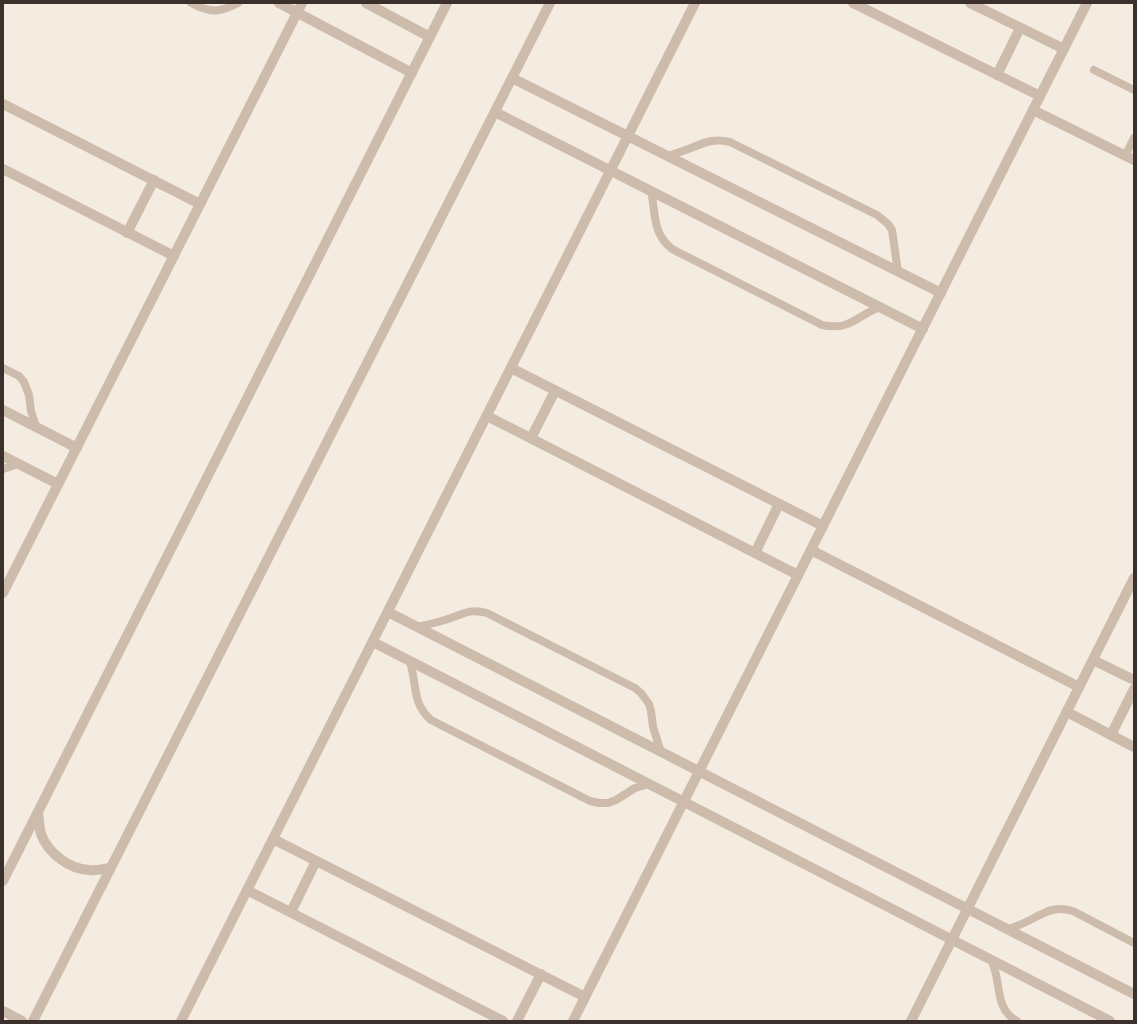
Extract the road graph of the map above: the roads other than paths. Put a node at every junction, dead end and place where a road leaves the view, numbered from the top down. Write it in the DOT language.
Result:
graph roads {
  1 [pos="191,3"];
  2 [pos="238,3"];
  3 [pos="279,3"];
  4 [pos="302,3"];
  5 [pos="366,3"];
  6 [pos="448,3"];
  7 [pos="550,3"];
  8 [pos="695,3"];
  9 [pos="853,3"];
  10 [pos="970,3"];
  11 [pos="1088,3"];
  12 [pos="297,12"];
  13 [pos="1020,28"];
  14 [pos="430,37"];
  15 [pos="1064,49"];
  16 [pos="1094,70"];
  17 [pos="412,73"];
  18 [pos="997,75"];
  19 [pos="512,78"];
  20 [pos="1134,90"];
  21 [pos="1040,96"];
  22 [pos="3,104"];
  23 [pos="1033,110"];
  24 [pos="494,112"];
  25 [pos="628,136"];
  26 [pos="1134,138"];
  27 [pos="667,156"];
  28 [pos="1129,158"];
  29 [pos="3,169"];
  30 [pos="611,171"];
  31 [pos="154,180"];
  32 [pos="652,191"];
  33 [pos="200,204"];
  34 [pos="127,233"];
  35 [pos="174,256"];
  36 [pos="898,272"];
  37 [pos="941,293"];
  38 [pos="880,307"];
  39 [pos="923,328"];
  40 [pos="3,368"];
  41 [pos="511,368"];
  42 [pos="555,390"];
  43 [pos="3,410"];
  44 [pos="487,416"];
  45 [pos="36,427"];
  46 [pos="531,438"];
  47 [pos="77,448"];
  48 [pos="3,456"];
  49 [pos="18,464"];
  50 [pos="3,469"];
  51 [pos="58,484"];
  52 [pos="779,504"];
  53 [pos="823,526"];
  54 [pos="811,550"];
  55 [pos="755,553"];
  56 [pos="798,575"];
  57 [pos="1134,578"];
  58 [pos="3,593"];
  59 [pos="388,612"];
  60 [pos="417,627"];
  61 [pos="373,642"];
  62 [pos="1093,660"];
  63 [pos="410,662"];
  64 [pos="1134,680"];
  65 [pos="1079,687"];
  66 [pos="1134,689"];
  67 [pos="1067,712"];
  68 [pos="1111,735"];
  69 [pos="1134,747"];
  70 [pos="660,752"];
  71 [pos="699,771"];
  72 [pos="649,784"];
  73 [pos="684,802"];
  74 [pos="38,812"];
  75 [pos="273,839"];
  76 [pos="316,861"];
  77 [pos="110,868"];
  78 [pos="3,881"];
  79 [pos="247,890"];
  80 [pos="968,909"];
  81 [pos="291,912"];
  82 [pos="1008,929"];
  83 [pos="952,940"];
  84 [pos="1134,943"];
  85 [pos="992,961"];
  86 [pos="541,974"];
  87 [pos="1134,994"];
  88 [pos="585,997"];
  89 [pos="3,1011"];
  90 [pos="22,1021"];
  91 [pos="33,1021"];
  92 [pos="181,1021"];
  93 [pos="503,1021"];
  94 [pos="517,1021"];
  95 [pos="573,1021"];
  96 [pos="912,1021"];
  97 [pos="1017,1021"];
  98 [pos="1110,1021"];
  1 -- 2 [label="lane"];
  3 -- 12 [label="street"];
  4 -- 12 [label="street"];
  5 -- 14 [label="street"];
  6 -- 14 [label="street"];
  7 -- 19 [label="street"];
  8 -- 25 [label="street"];
  9 -- 18 [label="street"];
  10 -- 13 [label="street"];
  11 -- 15 [label="street"];
  12 -- 17 [label="street"];
  12 -- 33 [label="street"];
  13 -- 15 [label="street"];
  13 -- 18 [label="street"];
  14 -- 17 [label="street"];
  15 -- 21 [label="street"];
  16 -- 20 [label="lane"];
  17 -- 74 [label="street"];
  18 -- 21 [label="street"];
  19 -- 24 [label="street"];
  19 -- 25 [label="street"];
  21 -- 23 [label="street"];
  22 -- 31 [label="street"];
  23 -- 28 [label="street"];
  23 -- 37 [label="street"];
  24 -- 30 [label="street"];
  24 -- 77 [label="street"];
  25 -- 27 [label="street"];
  25 -- 30 [label="street"];
  26 -- 28 [label="lane"];
  27 -- 36 [label="street"];
  27 -- 36 [label="lane"];
  29 -- 34 [label="street"];
  30 -- 32 [label="street"];
  30 -- 41 [label="street"];
  31 -- 33 [label="street"];
  31 -- 34 [label="street"];
  32 -- 38 [label="street"];
  32 -- 38 [label="lane"];
  33 -- 35 [label="street"];
  34 -- 35 [label="street"];
  35 -- 47 [label="street"];
  36 -- 37 [label="street"];
  37 -- 39 [label="street"];
  38 -- 39 [label="street"];
  39 -- 53 [label="street"];
  40 -- 45 [label="lane"];
  41 -- 42 [label="street"];
  41 -- 44 [label="street"];
  42 -- 46 [label="street"];
  42 -- 52 [label="street"];
  43 -- 45 [label="street"];
  44 -- 46 [label="street"];
  44 -- 59 [label="street"];
  45 -- 47 [label="street"];
  46 -- 55 [label="street"];
  47 -- 51 [label="street"];
  48 -- 49 [label="street"];
  49 -- 50 [label="lane"];
  49 -- 51 [label="street"];
  51 -- 58 [label="street"];
  52 -- 53 [label="street"];
  52 -- 55 [label="street"];
  53 -- 54 [label="street"];
  54 -- 56 [label="street"];
  54 -- 65 [label="street"];
  55 -- 56 [label="street"];
  56 -- 71 [label="street"];
  57 -- 62 [label="street"];
  59 -- 60 [label="street"];
  59 -- 61 [label="street"];
  60 -- 70 [label="street"];
  60 -- 70 [label="lane"];
  61 -- 63 [label="street"];
  61 -- 75 [label="street"];
  62 -- 64 [label="street"];
  62 -- 65 [label="street"];
  63 -- 72 [label="street"];
  63 -- 72 [label="lane"];
  65 -- 67 [label="street"];
  66 -- 68 [label="street"];
  67 -- 68 [label="street"];
  67 -- 80 [label="street"];
  68 -- 69 [label="street"];
  70 -- 71 [label="street"];
  71 -- 73 [label="street"];
  71 -- 80 [label="street"];
  72 -- 73 [label="street"];
  73 -- 83 [label="street"];
  73 -- 88 [label="street"];
  74 -- 77 [label="street"];
  74 -- 78 [label="street"];
  75 -- 76 [label="street"];
  75 -- 79 [label="street"];
  76 -- 81 [label="street"];
  76 -- 86 [label="street"];
  77 -- 91 [label="street"];
  79 -- 81 [label="street"];
  79 -- 92 [label="street"];
  80 -- 82 [label="street"];
  80 -- 83 [label="street"];
  81 -- 93 [label="street"];
  82 -- 84 [label="lane"];
  82 -- 87 [label="street"];
  83 -- 85 [label="street"];
  83 -- 96 [label="street"];
  85 -- 97 [label="lane"];
  85 -- 98 [label="street"];
  86 -- 88 [label="street"];
  86 -- 94 [label="street"];
  88 -- 95 [label="street"];
  89 -- 90 [label="street"];
}
